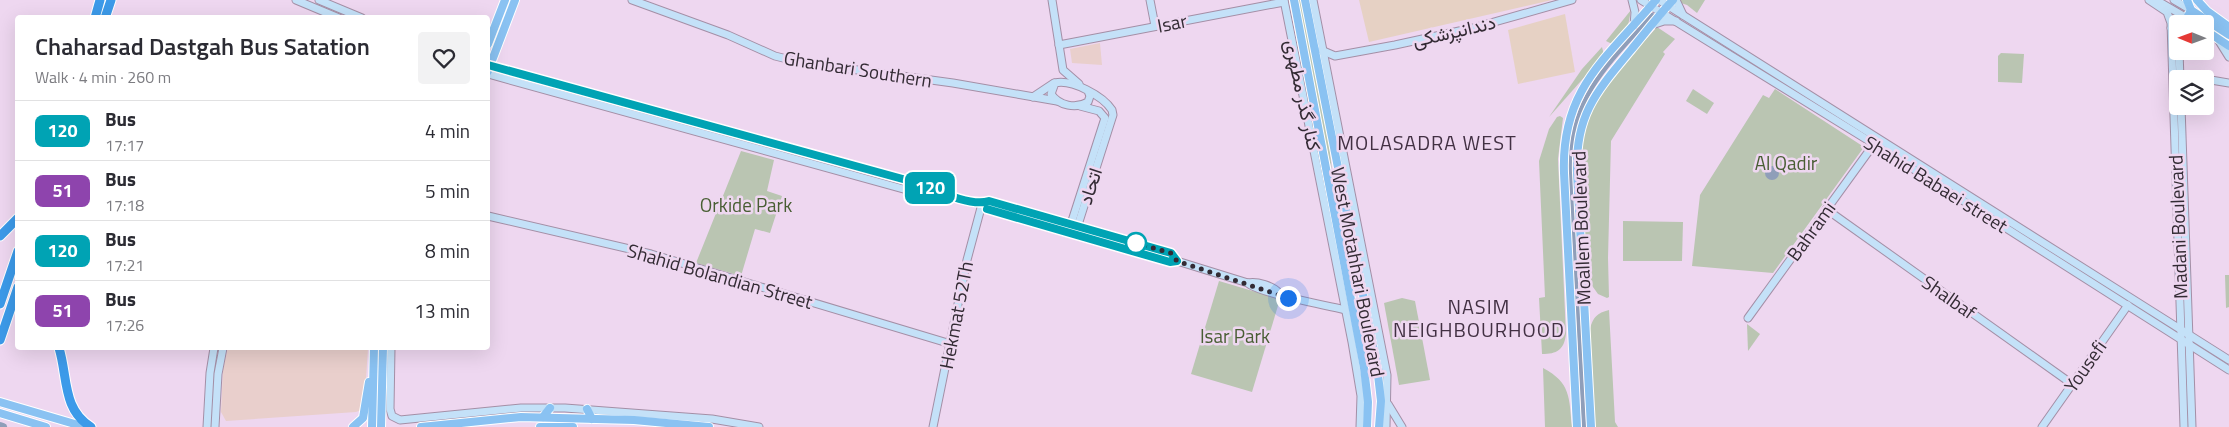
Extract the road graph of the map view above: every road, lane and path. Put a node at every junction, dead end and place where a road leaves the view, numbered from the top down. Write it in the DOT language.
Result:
graph roads {
  1 [pos="100,0"];
  2 [pos="111,0"];
  3 [pos="319,0"];
  4 [pos="505,0"];
  5 [pos="515,0"];
  6 [pos="632,0"];
  7 [pos="1052,0"];
  8 [pos="1150,0"];
  9 [pos="1294,0"];
  10 [pos="1305,0"];
  11 [pos="1313,0"];
  12 [pos="1572,0"];
  13 [pos="1632,0"];
  14 [pos="1641,0"];
  15 [pos="2149,0"];
  16 [pos="2156,0"];
  17 [pos="2174,0"];
  18 [pos="2187,0"];
  19 [pos="2196,0"];
  20 [pos="299,1"];
  21 [pos="1284,1"];
  22 [pos="1656,2"];
  23 [pos="1672,2"];
  24 [pos="2191,10"];
  25 [pos="1663,12"];
  26 [pos="2200,14"];
  27 [pos="95,15"];
  28 [pos="106,15"];
  29 [pos="342,15"];
  30 [pos="2177,15"];
  31 [pos="2188,15"];
  32 [pos="2169,16"];
  33 [pos="1681,18"];
  34 [pos="1652,25"];
  35 [pos="1155,26"];
  36 [pos="1634,26"];
  37 [pos="2229,27"];
  38 [pos="2229,35"];
  39 [pos="2214,36"];
  40 [pos="2214,38"];
  41 [pos="490,39"];
  42 [pos="2221,41"];
  43 [pos="1313,43"];
  44 [pos="1059,45"];
  45 [pos="2229,46"];
  46 [pos="1323,53"];
  47 [pos="1335,56"];
  48 [pos="2229,57"];
  49 [pos="2173,60"];
  50 [pos="1326,63"];
  51 [pos="490,64"];
  52 [pos="490,70"];
  53 [pos="1063,70"];
  54 [pos="2214,80"];
  55 [pos="1055,83"];
  56 [pos="2229,83"];
  57 [pos="1085,89"];
  58 [pos="1331,93"];
  59 [pos="1033,97"];
  60 [pos="1304,97"];
  61 [pos="1057,101"];
  62 [pos="1313,103"];
  63 [pos="1326,104"];
  64 [pos="1079,106"];
  65 [pos="1335,112"];
  66 [pos="2180,115"];
  67 [pos="1308,116"];
  68 [pos="2178,134"];
  69 [pos="1874,144"];
  70 [pos="1338,169"];
  71 [pos="1326,171"];
  72 [pos="1342,186"];
  73 [pos="1330,188"];
  74 [pos="982,204"];
  75 [pos="1826,209"];
  76 [pos="490,216"];
  77 [pos="15,221"];
  78 [pos="1073,227"];
  79 [pos="0,236"];
  80 [pos="1340,244"];
  81 [pos="1354,250"];
  82 [pos="15,260"];
  83 [pos="1337,262"];
  84 [pos="1365,263"];
  85 [pos="15,296"];
  86 [pos="2184,303"];
  87 [pos="0,304"];
  88 [pos="2128,305"];
  89 [pos="1346,310"];
  90 [pos="2180,314"];
  91 [pos="1748,318"];
  92 [pos="2167,321"];
  93 [pos="2181,330"];
  94 [pos="2188,334"];
  95 [pos="2181,339"];
  96 [pos="0,340"];
  97 [pos="1352,342"];
  98 [pos="2189,343"];
  99 [pos="951,344"];
  100 [pos="2197,348"];
  101 [pos="59,350"];
  102 [pos="214,350"];
  103 [pos="223,350"];
  104 [pos="374,350"];
  105 [pos="383,350"];
  106 [pos="391,350"];
  107 [pos="1361,351"];
  108 [pos="2189,355"];
  109 [pos="2229,360"];
  110 [pos="372,363"];
  111 [pos="2186,367"];
  112 [pos="2229,370"];
  113 [pos="2072,384"];
  114 [pos="0,402"];
  115 [pos="1388,403"];
  116 [pos="550,408"];
  117 [pos="587,409"];
  118 [pos="0,413"];
  119 [pos="382,416"];
  120 [pos="372,417"];
  121 [pos="543,417"];
  122 [pos="592,419"];
  123 [pos="664,425"];
  124 [pos="674,425"];
  125 [pos="46,427"];
  126 [pos="85,427"];
  127 [pos="91,427"];
  128 [pos="207,427"];
  129 [pos="215,427"];
  130 [pos="353,427"];
  131 [pos="372,427"];
  132 [pos="381,427"];
  133 [pos="421,427"];
  134 [pos="540,427"];
  135 [pos="573,427"];
  136 [pos="709,427"];
  137 [pos="759,427"];
  138 [pos="933,427"];
  139 [pos="1360,427"];
  140 [pos="1367,427"];
  141 [pos="1380,427"];
  142 [pos="1386,427"];
  143 [pos="1402,427"];
  144 [pos="1577,427"];
  145 [pos="1591,427"];
  146 [pos="2042,427"];
  147 [pos="2184,427"];
  148 [pos="2192,427"];
  1 -- 27 [label="highway"];
  2 -- 28 [label="highway"];
  3 -- 29 [label="street"];
  4 -- 41 [label="main road"];
  5 -- 51 [label="main road"];
  6 -- 59 [label="street, Ghanbari Southern"];
  7 -- 44 [label="street"];
  8 -- 35 [label="street"];
  9 -- 62 [label="main road, West Motahhari Boulevard"];
  10 -- 43 [label="main road, West Motahhari Boulevard"];
  11 -- 46 [label="street, کنار گذر مطهری"];
  12 -- 47 [label="street, دندانپزشکی"];
  13 -- 36 [label="street"];
  14 -- 22 [label="street, Shahid Babaei street"];
  15 -- 32 [label="street, Madani Boulevard"];
  16 -- 30 [label="street"];
  17 -- 24 [label="street"];
  18 -- 24 [label="main road"];
  19 -- 26 [label="main road"];
  19 -- 37 [label="main road"];
  20 -- 29 [label="street"];
  21 -- 35 [label="street, Isar"];
  21 -- 60 [label="street, کنار گذر مطهری"];
  22 -- 23 [label="street, Shahid Babaei street"];
  22 -- 25 [label="street, Shahid Babaei street"];
  22 -- 36 [label="main road, Moallem Boulevard"];
  23 -- 25 [label="main road, Moallem Boulevard"];
  23 -- 33 [label="street, Shahid Babaei street"];
  24 -- 26 [label="main road"];
  24 -- 31 [label="main road"];
  25 -- 33 [label="street, Shahid Babaei street"];
  25 -- 34 [label="main road, Moallem Boulevard"];
  26 -- 38 [label="main road"];
  33 -- 34 [label="street"];
  33 -- 69 [label="street, Shahid Babaei street"];
  33 -- 92 [label="street, Shahid Babaei street"];
  34 -- 145 [label="main road, Moallem Boulevard"];
  35 -- 44 [label="street, Isar"];
  36 -- 144 [label="main road, Moallem Boulevard"];
  39 -- 42 [label="main road"];
  40 -- 42 [label="street"];
  42 -- 45 [label="main road"];
  42 -- 48 [label="street"];
  43 -- 46 [label="street"];
  43 -- 63 [label="main road, West Motahhari Boulevard"];
  44 -- 53 [label="street"];
  46 -- 47 [label="street, دندانپزشکی"];
  46 -- 50 [label="street, کنار گذر مطهری"];
  47 -- 50 [label="street, دندانپزشکی"];
  49 -- 68 [label="street, Madani Boulevard"];
  50 -- 58 [label="street, کنار گذر مطهری"];
  52 -- 74 [label="street"];
  53 -- 55 [label="street"];
  53 -- 57 [label="street, اتحاد"];
  54 -- 56 [label="street"];
  55 -- 57 [label="street"];
  55 -- 59 [label="street"];
  55 -- 61 [label="street"];
  57 -- 64 [label="street"];
  57 -- 78 [label="street, اتحاد"];
  58 -- 63 [label="street"];
  58 -- 65 [label="street, کنار گذر مطهری"];
  59 -- 61 [label="street, Ghanbari Southern"];
  60 -- 62 [label="street"];
  60 -- 67 [label="street, کنار گذر مطهری"];
  61 -- 64 [label="street, Ghanbari Southern"];
  62 -- 67 [label="street"];
  62 -- 71 [label="main road, West Motahhari Boulevard"];
  63 -- 65 [label="street"];
  63 -- 70 [label="main road, West Motahhari Boulevard"];
  64 -- 78 [label="street, اتحاد"];
  65 -- 84 [label="street, کنار گذر مطهری"];
  66 -- 68 [label="street, Madani Boulevard"];
  67 -- 83 [label="street, کنار گذر مطهری"];
  68 -- 86 [label="street, Madani Boulevard"];
  69 -- 75 [label="street, Bahrami"];
  69 -- 88 [label="street, Shahid Babaei street"];
  70 -- 71 [label="main road"];
  70 -- 72 [label="main road, West Motahhari Boulevard"];
  71 -- 73 [label="main road, West Motahhari Boulevard"];
  72 -- 73 [label="main road"];
  72 -- 81 [label="main road, West Motahhari Boulevard"];
  73 -- 80 [label="main road, West Motahhari Boulevard"];
  74 -- 78 [label="street"];
  74 -- 99 [label="street, Hekmat 52Th"];
  75 -- 91 [label="street, Bahrami"];
  75 -- 113 [label="street, Shalbaf"];
  76 -- 99 [label="street, Shahid Bolandian Street"];
  77 -- 79 [label="highway"];
  78 -- 89 [label="street"];
  80 -- 83 [label="street"];
  80 -- 107 [label="main road, West Motahhari Boulevard"];
  81 -- 84 [label="street"];
  81 -- 141 [label="main road, West Motahhari Boulevard"];
  82 -- 87 [label="highway"];
  83 -- 89 [label="street, کنار گذر مطهری"];
  84 -- 115 [label="street, کنار گذر مطهری"];
  85 -- 96 [label="highway"];
  86 -- 90 [label="street, Madani Boulevard"];
  86 -- 94 [label="street, Madani Boulevard"];
  88 -- 95 [label="street, Shahid Babaei street"];
  88 -- 113 [label="street, Yousefi"];
  89 -- 97 [label="street, کنار گذر مطهری"];
  90 -- 92 [label="street"];
  90 -- 93 [label="street, Madani Boulevard"];
  92 -- 93 [label="street, Shahid Babaei street"];
  93 -- 94 [label="street, Shahid Babaei street"];
  93 -- 95 [label="street, Madani Boulevard"];
  94 -- 98 [label="street, Madani Boulevard"];
  94 -- 109 [label="street, Shahid Babaei street"];
  95 -- 98 [label="street, Shahid Babaei street"];
  95 -- 111 [label="street, Madani Boulevard"];
  97 -- 107 [label="street"];
  97 -- 139 [label="street, کنار گذر مطهری"];
  98 -- 100 [label="street, Shahid Babaei street"];
  98 -- 108 [label="street, Madani Boulevard"];
  99 -- 138 [label="street, Hekmat 52Th"];
  100 -- 108 [label="street"];
  100 -- 112 [label="street, Shahid Babaei street"];
  101 -- 127 [label="highway"];
  102 -- 128 [label="street"];
  103 -- 129 [label="street"];
  104 -- 110 [label="main road"];
  105 -- 119 [label="main road"];
  106 -- 116 [label="street"];
  107 -- 140 [label="main road, West Motahhari Boulevard"];
  108 -- 111 [label="street, Madani Boulevard"];
  110 -- 120 [label="main road"];
  110 -- 130 [label="main road"];
  111 -- 147 [label="street, Madani Boulevard"];
  111 -- 148 [label="street, Madani Boulevard"];
  113 -- 146 [label="street, Yousefi"];
  114 -- 126 [label="main road"];
  115 -- 142 [label="street, کنار گذر مطهری"];
  115 -- 143 [label="street"];
  116 -- 117 [label="street"];
  116 -- 121 [label="main road"];
  117 -- 122 [label="main road"];
  117 -- 137 [label="street"];
  118 -- 125 [label="main road"];
  119 -- 120 [label="main road"];
  119 -- 132 [label="main road"];
  120 -- 131 [label="main road"];
  121 -- 122 [label="main road"];
  121 -- 133 [label="main road"];
  122 -- 123 [label="main road"];
  123 -- 124 [label="main road"];
  124 -- 136 [label="main road"];
  134 -- 135 [label="main road"];
}
